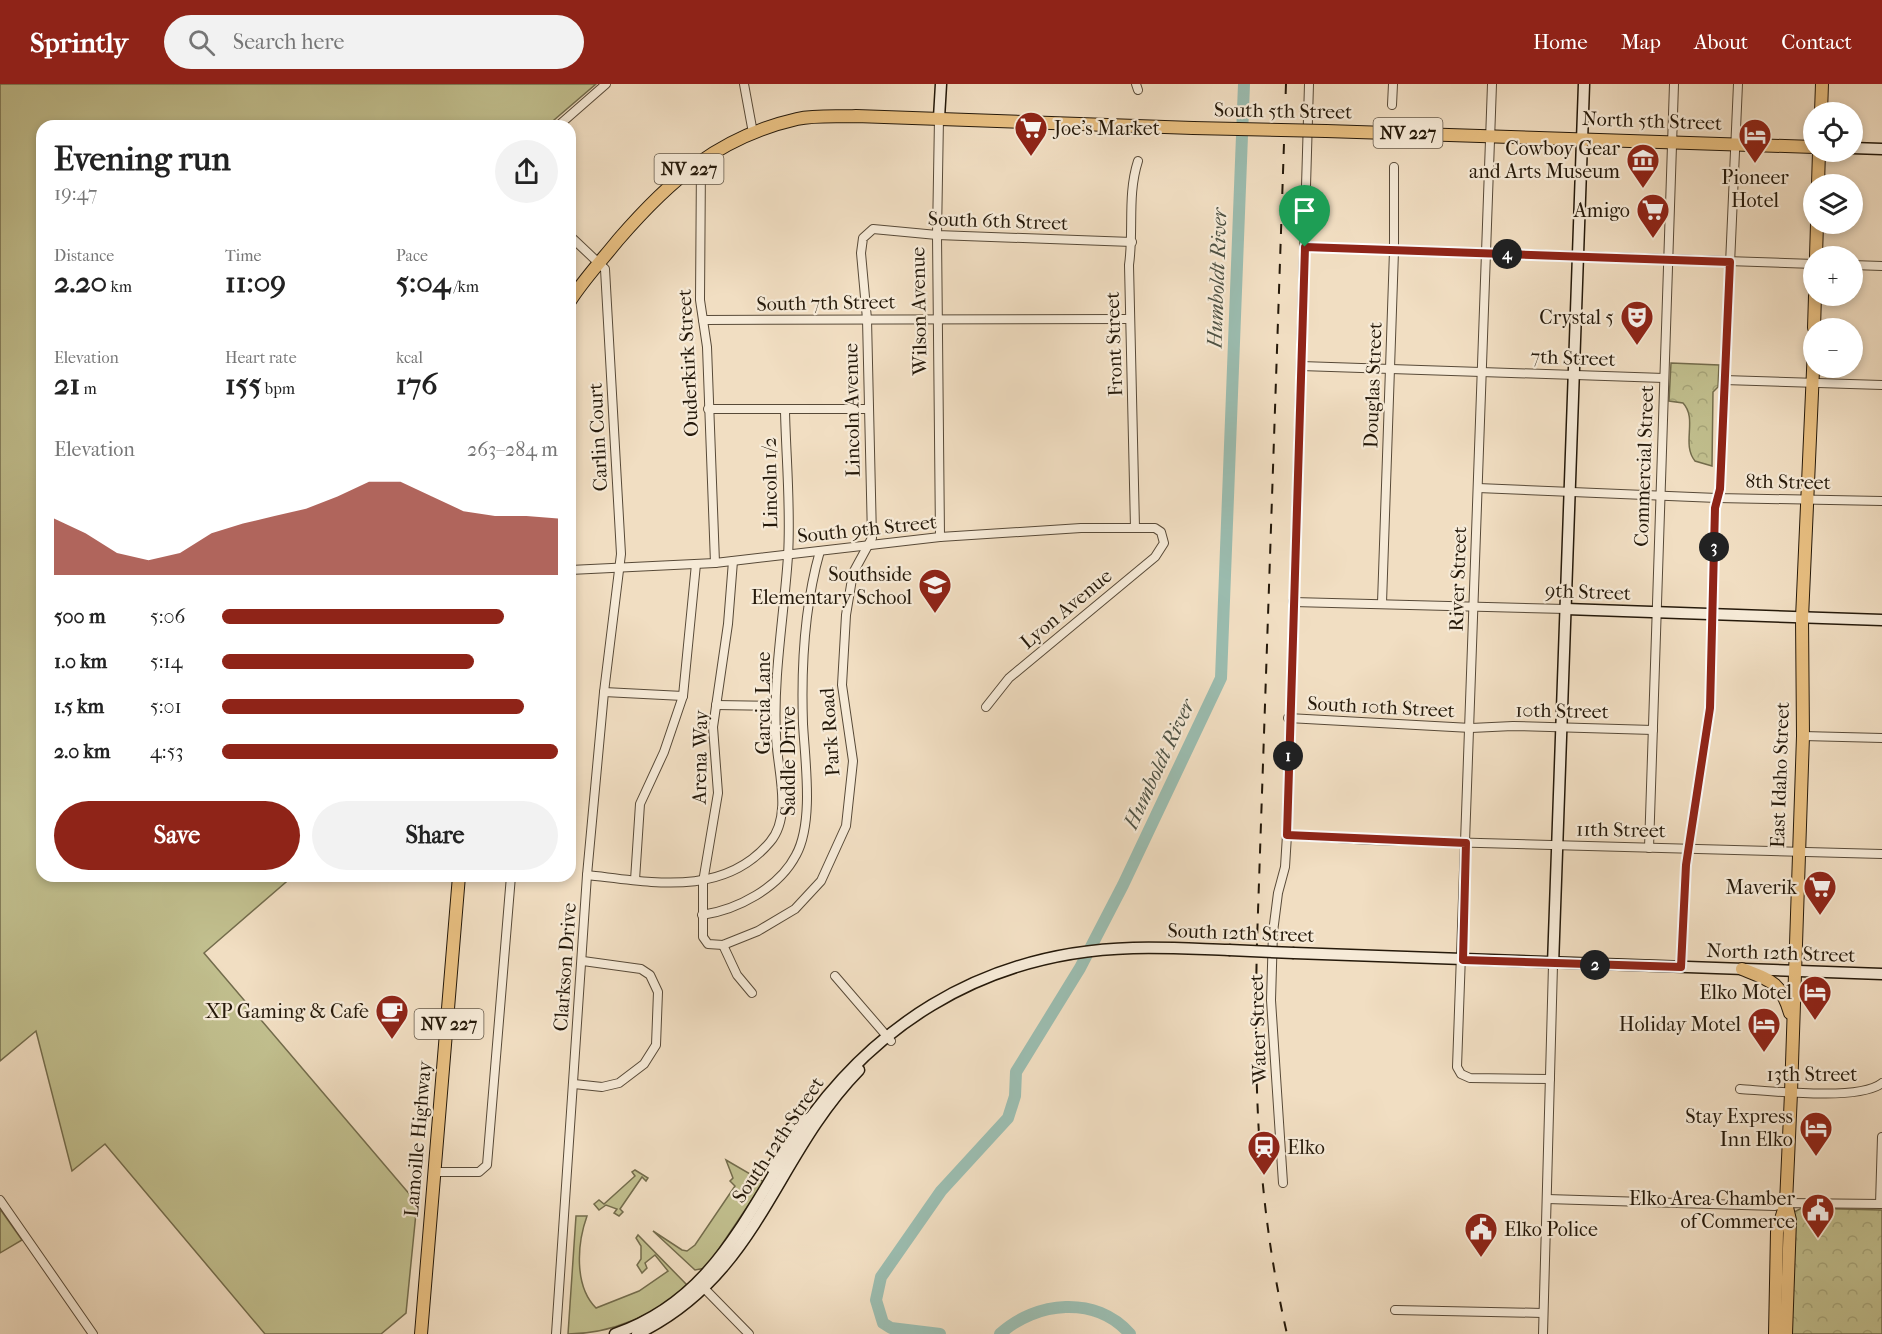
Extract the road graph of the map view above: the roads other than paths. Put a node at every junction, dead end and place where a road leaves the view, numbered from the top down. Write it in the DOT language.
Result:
graph roads {
  1 [pos="606,84"];
  2 [pos="744,84"];
  3 [pos="941,84"];
  4 [pos="1309,84"];
  5 [pos="1393,84"];
  6 [pos="1492,84"];
  7 [pos="1584,84"];
  8 [pos="1674,84"];
  9 [pos="1738,84"];
  10 [pos="1822,84"];
  11 [pos="1821,102"];
  12 [pos="1392,105"];
  13 [pos="939,118"];
  14 [pos="565,120"];
  15 [pos="753,133"];
  16 [pos="1490,135"];
  17 [pos="1582,138"];
  18 [pos="1672,142"];
  19 [pos="1735,144"];
  20 [pos="1803,147"];
  21 [pos="1863,148"];
  22 [pos="1882,149"];
  23 [pos="701,161"];
  24 [pos="1138,161"];
  25 [pos="1394,167"];
  26 [pos="865,235"];
  27 [pos="937,235"];
  28 [pos="576,242"];
  29 [pos="1132,242"];
  30 [pos="1305,247"];
  31 [pos="1394,251"];
  32 [pos="1486,254"];
  33 [pos="1578,257"];
  34 [pos="1667,260"];
  35 [pos="1730,262"];
  36 [pos="1803,264"];
  37 [pos="602,266"];
  38 [pos="1863,266"];
  39 [pos="1882,267"];
  40 [pos="576,294"];
  41 [pos="937,318"];
  42 [pos="1129,319"];
  43 [pos="703,320"];
  44 [pos="867,320"];
  45 [pos="1301,366"];
  46 [pos="1390,369"];
  47 [pos="1482,372"];
  48 [pos="1574,375"];
  49 [pos="1664,378"];
  50 [pos="1812,378"];
  51 [pos="1724,380"];
  52 [pos="1812,382"];
  53 [pos="1882,385"];
  54 [pos="708,409"];
  55 [pos="868,409"];
  56 [pos="785,411"];
  57 [pos="1478,488"];
  58 [pos="1570,491"];
  59 [pos="1659,495"];
  60 [pos="1717,498"];
  61 [pos="1808,498"];
  62 [pos="1882,501"];
  63 [pos="1135,528"];
  64 [pos="940,537"];
  65 [pos="1163,537"];
  66 [pos="865,547"];
  67 [pos="820,551"];
  68 [pos="788,554"];
  69 [pos="733,561"];
  70 [pos="716,563"];
  71 [pos="696,564"];
  72 [pos="620,567"];
  73 [pos="576,570"];
  74 [pos="1293,602"];
  75 [pos="1382,603"];
  76 [pos="1473,607"];
  77 [pos="1566,609"];
  78 [pos="1657,613"];
  79 [pos="1712,616"];
  80 [pos="1802,618"];
  81 [pos="1882,620"];
  82 [pos="604,692"];
  83 [pos="683,696"];
  84 [pos="716,705"];
  85 [pos="775,706"];
  86 [pos="986,707"];
  87 [pos="1288,718"];
  88 [pos="1562,727"];
  89 [pos="1471,728"];
  90 [pos="1653,730"];
  91 [pos="1803,736"];
  92 [pos="1882,738"];
  93 [pos="1287,835"];
  94 [pos="1466,843"];
  95 [pos="1557,845"];
  96 [pos="1649,848"];
  97 [pos="1689,848"];
  98 [pos="1798,853"];
  99 [pos="1882,854"];
  100 [pos="587,875"];
  101 [pos="635,880"];
  102 [pos="459,882"];
  103 [pos="511,882"];
  104 [pos="703,882"];
  105 [pos="702,915"];
  106 [pos="723,945"];
  107 [pos="583,960"];
  108 [pos="1463,960"];
  109 [pos="1553,964"];
  110 [pos="1681,967"];
  111 [pos="1742,969"];
  112 [pos="1795,972"];
  113 [pos="1882,974"];
  114 [pos="835,975"];
  115 [pos="752,993"];
  116 [pos="1793,1024"];
  117 [pos="888,1038"];
  118 [pos="1550,1079"];
  119 [pos="1882,1083"];
  120 [pos="574,1084"];
  121 [pos="1740,1089"];
  122 [pos="1791,1093"];
  123 [pos="1882,1137"];
  124 [pos="1881,1164"];
  125 [pos="434,1172"];
  126 [pos="1283,1183"];
  127 [pos="1547,1199"];
  128 [pos="0,1200"];
  129 [pos="1786,1203"];
  130 [pos="1881,1204"];
  131 [pos="702,1286"];
  132 [pos="1395,1310"];
  133 [pos="1543,1313"];
  134 [pos="93,1334"];
  135 [pos="421,1334"];
  136 [pos="556,1334"];
  137 [pos="615,1334"];
  138 [pos="637,1334"];
  139 [pos="749,1334"];
  140 [pos="1543,1334"];
  141 [pos="1775,1334"];
  142 [pos="1786,1334"];
  1 -- 14 [label="street"];
  2 -- 15 [label="street"];
  3 -- 13 [label="main road, Wilson Avenue"];
  4 -- 30 [label="street, Water Street"];
  5 -- 12 [label="street"];
  6 -- 16 [label="street, River Street"];
  7 -- 17 [label="main road"];
  8 -- 18 [label="street, Commercial Street"];
  9 -- 19 [label="street"];
  10 -- 11 [label="main road"];
  13 -- 15 [label="main road, South 5th Street / NV 227"];
  13 -- 16 [label="main road, South 5th Street / NV 227, bridge"];
  13 -- 27 [label="street, Wilson Avenue"];
  15 -- 23 [label="main road, South 5th Street / NV 227"];
  16 -- 17 [label="main road, North 5th Street / NV 227"];
  16 -- 32 [label="street, River Street"];
  17 -- 18 [label="main road, North 5th Street / NV 227"];
  17 -- 33 [label="main road"];
  18 -- 19 [label="main road, North 5th Street / NV 227"];
  18 -- 34 [label="street, Commercial Street"];
  19 -- 20 [label="main road, North 5th Street / NV 227"];
  19 -- 35 [label="street"];
  21 -- 22 [label="main road"];
  23 -- 37 [label="main road, South 5th Street / NV 227"];
  23 -- 43 [label="street, Ouderkirk Street"];
  24 -- 29 [label="street, Front Street"];
  25 -- 31 [label="street, Douglas Street"];
  26 -- 27 [label="street, South 6th Street"];
  26 -- 44 [label="street, Lincoln Avenue"];
  27 -- 29 [label="street, South 6th Street"];
  27 -- 41 [label="street, Wilson Avenue"];
  28 -- 37 [label="street"];
  29 -- 42 [label="street, Front Street"];
  30 -- 31 [label="street"];
  30 -- 45 [label="street, Water Street"];
  31 -- 32 [label="street"];
  31 -- 46 [label="street, Douglas Street"];
  32 -- 33 [label="street"];
  32 -- 47 [label="street, River Street"];
  33 -- 34 [label="street"];
  33 -- 48 [label="main road"];
  34 -- 35 [label="street"];
  34 -- 49 [label="street, Commercial Street"];
  35 -- 36 [label="street"];
  35 -- 51 [label="street"];
  37 -- 40 [label="main road, South 5th Street / NV 227"];
  37 -- 72 [label="street, Carlin Court"];
  38 -- 39 [label="street"];
  41 -- 42 [label="street, South 7th Street"];
  41 -- 44 [label="street, South 7th Street"];
  41 -- 64 [label="street, Wilson Avenue"];
  42 -- 63 [label="street, Front Street"];
  43 -- 44 [label="street, South 7th Street"];
  43 -- 54 [label="street, Ouderkirk Street"];
  44 -- 55 [label="street, Lincoln Avenue"];
  45 -- 46 [label="street"];
  45 -- 74 [label="street, Water Street"];
  46 -- 47 [label="street"];
  46 -- 75 [label="street, Douglas Street"];
  47 -- 48 [label="street, 7th Street"];
  47 -- 57 [label="street, River Street"];
  48 -- 49 [label="street, 7th Street"];
  48 -- 58 [label="main road"];
  49 -- 59 [label="street, Commercial Street"];
  50 -- 52 [label="main road, East Idaho Street"];
  51 -- 52 [label="street"];
  51 -- 60 [label="street"];
  52 -- 53 [label="street"];
  52 -- 61 [label="main road, East Idaho Street"];
  54 -- 56 [label="street"];
  54 -- 70 [label="street, Ouderkirk Street"];
  55 -- 56 [label="street"];
  55 -- 66 [label="street, Lincoln Avenue"];
  56 -- 68 [label="street, Lincoln 1/2"];
  57 -- 58 [label="street, 8th Street"];
  57 -- 76 [label="street, River Street"];
  58 -- 59 [label="street, 8th Street"];
  58 -- 77 [label="main road"];
  59 -- 60 [label="street, 8th Street"];
  59 -- 78 [label="street, Commercial Street"];
  60 -- 61 [label="street, 8th Street"];
  60 -- 79 [label="street"];
  61 -- 62 [label="street, 8th Street"];
  61 -- 80 [label="main road, East Idaho Street"];
  63 -- 64 [label="street, South 9th Street"];
  63 -- 65 [label="street, South 9th Street"];
  64 -- 66 [label="street, South 9th Street"];
  65 -- 86 [label="street, Lyon Avenue"];
  66 -- 67 [label="street, South 9th Street"];
  66 -- 106 [label="street, Park Road"];
  67 -- 68 [label="street, South 9th Street"];
  67 -- 105 [label="street, Saddle Drive"];
  68 -- 69 [label="street, South 9th Street"];
  68 -- 85 [label="street, Garcia Lane"];
  69 -- 70 [label="street, South 9th Street"];
  69 -- 84 [label="street, Arena Way"];
  70 -- 71 [label="street, South 9th Street"];
  71 -- 72 [label="street, South 9th Street"];
  71 -- 83 [label="street"];
  72 -- 73 [label="street, South 9th Street"];
  72 -- 82 [label="street, Clarkson Drive"];
  74 -- 75 [label="street, 9th Street"];
  74 -- 87 [label="street, Water Street"];
  75 -- 76 [label="street, 9th Street"];
  76 -- 77 [label="street, 9th Street"];
  76 -- 89 [label="street, River Street"];
  77 -- 78 [label="main road, 9th Street"];
  77 -- 88 [label="main road"];
  78 -- 79 [label="main road, 9th Street"];
  78 -- 90 [label="street, Commercial Street"];
  79 -- 80 [label="main road, 9th Street"];
  79 -- 97 [label="street"];
  80 -- 81 [label="main road, 9th Street"];
  80 -- 91 [label="main road, East Idaho Street"];
  82 -- 83 [label="street"];
  82 -- 100 [label="street, Clarkson Drive"];
  83 -- 101 [label="street"];
  84 -- 85 [label="street"];
  84 -- 104 [label="street, Arena Way"];
  85 -- 104 [label="street, Garcia Lane"];
  87 -- 89 [label="street, South 10th Street"];
  87 -- 93 [label="street, Water Street"];
  88 -- 89 [label="street, 10th Street"];
  88 -- 90 [label="street, 10th Street"];
  88 -- 95 [label="main road"];
  89 -- 94 [label="street, River Street"];
  90 -- 96 [label="street, Commercial Street"];
  91 -- 92 [label="street"];
  91 -- 98 [label="main road, East Idaho Street"];
  93 -- 94 [label="street, 11th Street"];
  93 -- 126 [label="street, Water Street"];
  94 -- 95 [label="street, 11th Street"];
  94 -- 108 [label="street, River Street"];
  95 -- 96 [label="street, 11th Street"];
  95 -- 109 [label="main road"];
  96 -- 97 [label="street, 11th Street"];
  97 -- 98 [label="street, 11th Street"];
  97 -- 110 [label="street"];
  98 -- 99 [label="street, 11th Street"];
  98 -- 112 [label="main road, East Idaho Street"];
  100 -- 101 [label="street, Garcia Lane"];
  100 -- 107 [label="street, Clarkson Drive"];
  101 -- 104 [label="street, Garcia Lane"];
  102 -- 125 [label="main road, Lamoille Highway / NV 227"];
  103 -- 125 [label="street"];
  104 -- 105 [label="street"];
  105 -- 106 [label="street"];
  106 -- 115 [label="street"];
  107 -- 120 [label="street, Clarkson Drive"];
  107 -- 120 [label="street"];
  108 -- 109 [label="main road, North 12th Street"];
  108 -- 117 [label="main road, South 12th Street, bridge"];
  108 -- 118 [label="street, River Street"];
  109 -- 110 [label="main road, North 12th Street"];
  109 -- 118 [label="street"];
  110 -- 111 [label="main road, North 12th Street"];
  111 -- 112 [label="main road, North 12th Street"];
  111 -- 116 [label="main road"];
  112 -- 113 [label="main road, North 12th Street"];
  112 -- 116 [label="main road, East Idaho Street"];
  114 -- 117 [label="street"];
  116 -- 122 [label="main road, East Idaho Street"];
  117 -- 131 [label="main road, South 12th Street"];
  117 -- 131 [label="main road, South 12th Street"];
  118 -- 127 [label="street"];
  119 -- 122 [label="street, 13th Street"];
  120 -- 136 [label="street, Clarkson Drive"];
  121 -- 122 [label="street, 13th Street"];
  122 -- 129 [label="main road, East Idaho Street"];
  123 -- 124 [label="street"];
  124 -- 130 [label="street"];
  125 -- 135 [label="main road, Lamoille Highway / NV 227"];
  127 -- 129 [label="street"];
  127 -- 133 [label="street"];
  128 -- 134 [label="street"];
  129 -- 130 [label="street"];
  129 -- 141 [label="main road, East Idaho Street"];
  129 -- 142 [label="main road, East Idaho Street"];
  131 -- 137 [label="main road, South 12th Street"];
  131 -- 138 [label="main road, South 12th Street"];
  131 -- 139 [label="street"];
  132 -- 133 [label="street"];
  133 -- 140 [label="street"];
}
